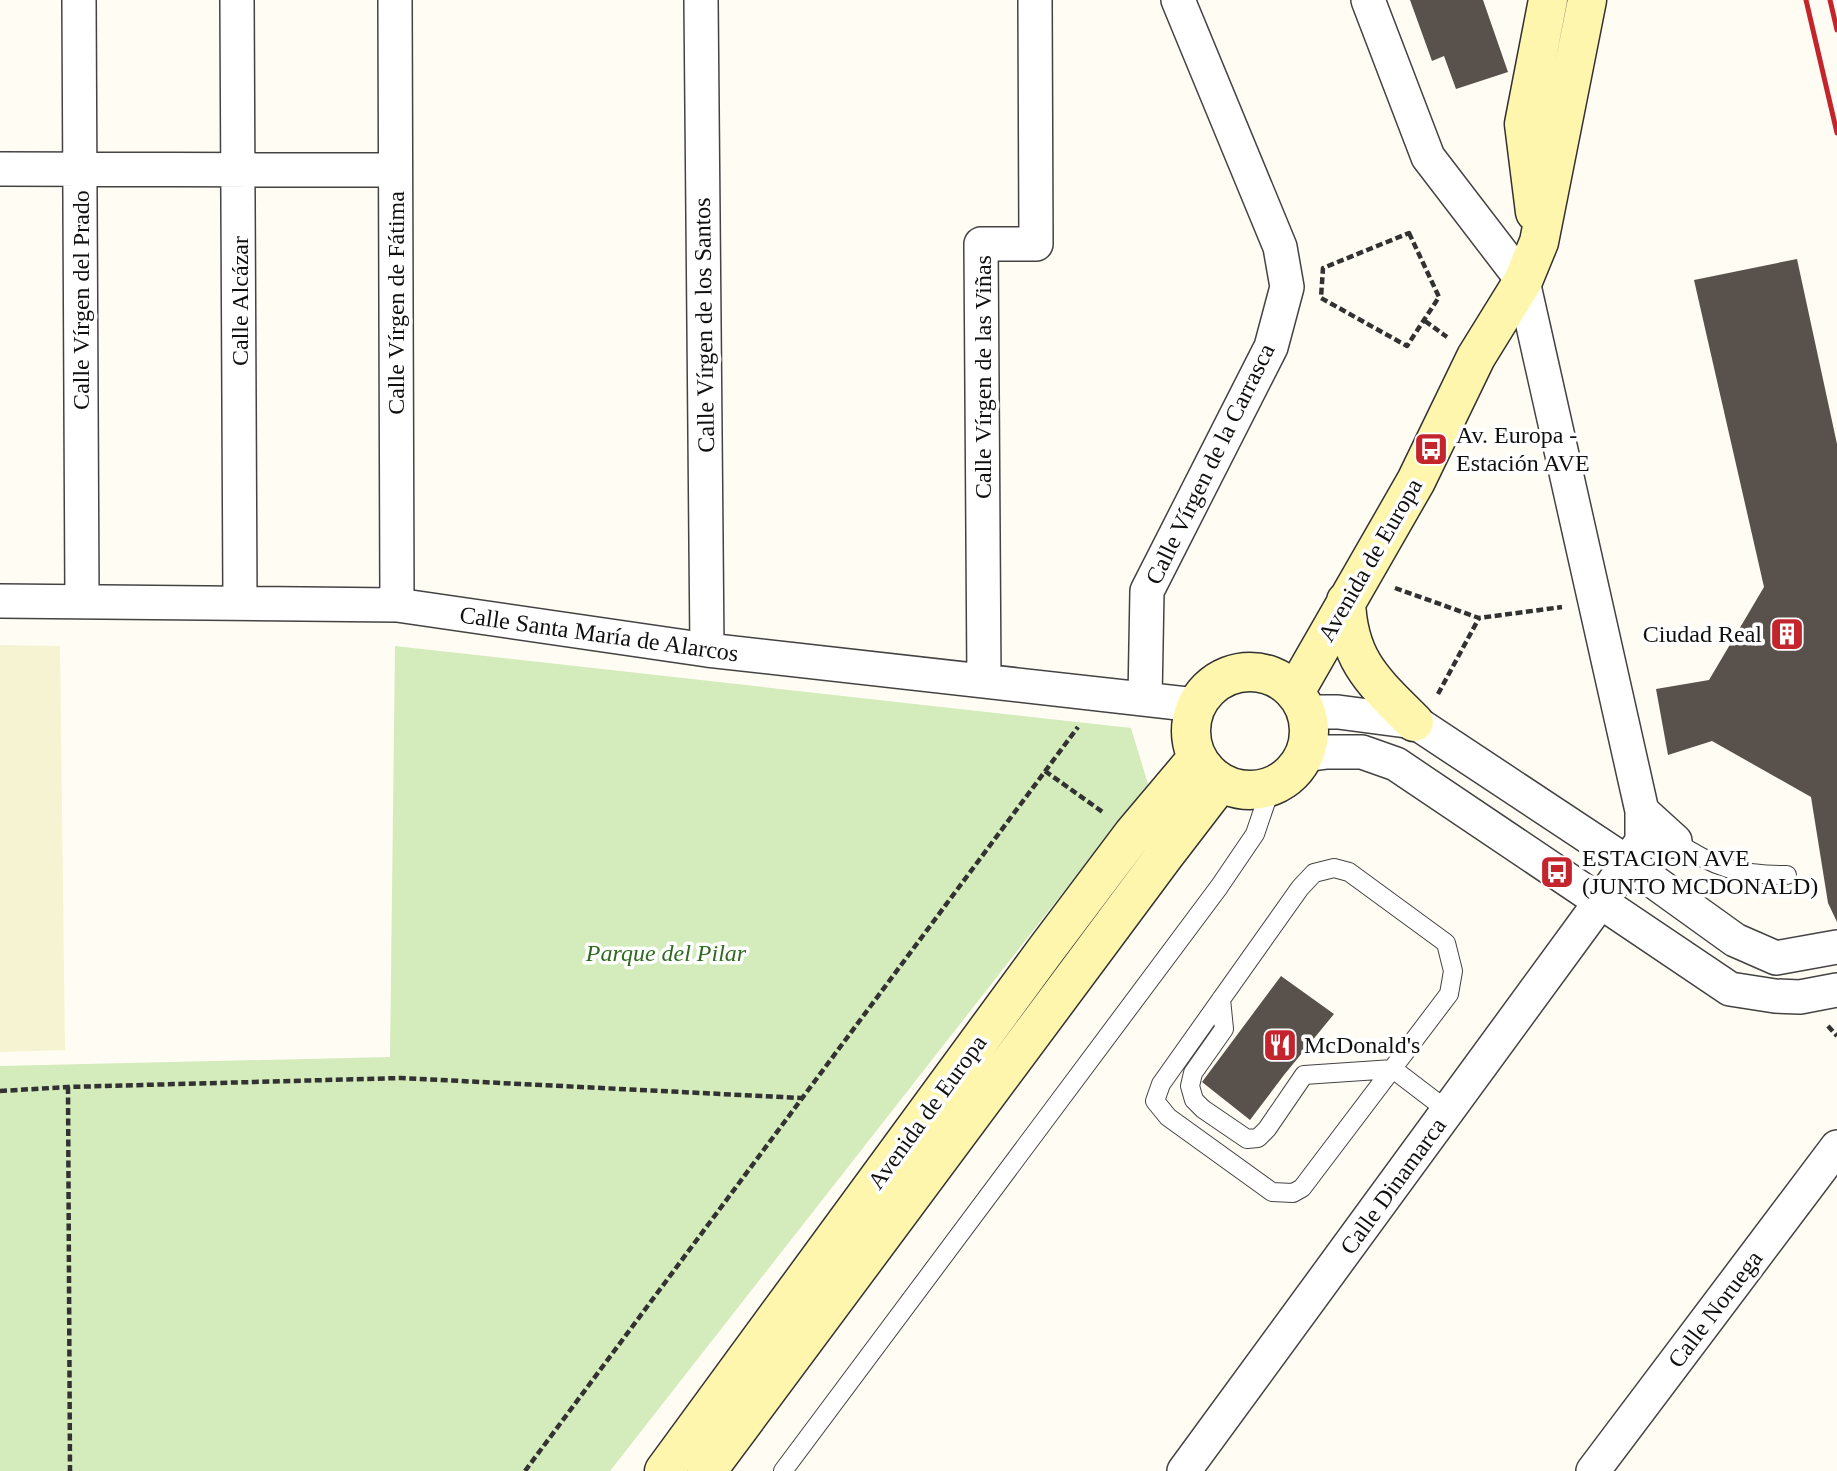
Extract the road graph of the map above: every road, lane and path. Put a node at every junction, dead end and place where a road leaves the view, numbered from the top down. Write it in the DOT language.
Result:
graph roads {
  1 [pos="79,0"];
  2 [pos="237,0"];
  3 [pos="395,0"];
  4 [pos="701,0"];
  5 [pos="1035,0"];
  6 [pos="1178,0"];
  7 [pos="1368,0"];
  8 [pos="1548,0"];
  9 [pos="1587,0"];
  10 [pos="0,169"];
  11 [pos="80,169"];
  12 [pos="240,170"];
  13 [pos="396,170"];
  14 [pos="1539,242"];
  15 [pos="1522,281"];
  16 [pos="1439,297"];
  17 [pos="1354,588"];
  18 [pos="0,601"];
  19 [pos="82,601"];
  20 [pos="240,602"];
  21 [pos="1595,603"];
  22 [pos="397,606"];
  23 [pos="1479,618"];
  24 [pos="707,650"];
  25 [pos="984,681"];
  26 [pos="1145,699"];
  27 [pos="1301,702"];
  28 [pos="1196,705"];
  29 [pos="1418,724"];
  30 [pos="1079,726"];
  31 [pos="1305,755"];
  32 [pos="1045,771"];
  33 [pos="1208,771"];
  34 [pos="1271,787"];
  35 [pos="1133,834"];
  36 [pos="1637,838"];
  37 [pos="1675,841"];
  38 [pos="1787,875"];
  39 [pos="1601,901"];
  40 [pos="1837,947"];
  41 [pos="1837,990"];
  42 [pos="1221,999"];
  43 [pos="1393,1069"];
  44 [pos="68,1087"];
  45 [pos="0,1091"];
  46 [pos="802,1098"];
  47 [pos="1448,1111"];
  48 [pos="1837,1147"];
  49 [pos="70,1471"];
  50 [pos="525,1471"];
  51 [pos="664,1471"];
  52 [pos="707,1471"];
  53 [pos="783,1471"];
  54 [pos="1184,1471"];
  55 [pos="1593,1471"];
  1 -- 11 [label="street, Calle Vírgen del Prado"];
  2 -- 12 [label="street, Calle Alcázar"];
  3 -- 13 [label="street, Calle Vírgen de Fátima"];
  4 -- 24 [label="street, Calle Vírgen de los Santos"];
  5 -- 25 [label="street, Calle Vírgen de las Viñas"];
  6 -- 26 [label="street, Calle Vírgen de la Carrasca"];
  7 -- 15 [label="street"];
  8 -- 14 [label="main road"];
  9 -- 14 [label="main road, Avenida de Europa"];
  10 -- 11 [label="street"];
  11 -- 12 [label="street"];
  11 -- 19 [label="street, Calle Vírgen del Prado"];
  12 -- 13 [label="street"];
  12 -- 20 [label="street, Calle Alcázar"];
  13 -- 22 [label="street, Calle Vírgen de Fátima"];
  14 -- 15 [label="main road, Avenida de Europa"];
  15 -- 17 [label="main road, Avenida de Europa"];
  15 -- 21 [label="street"];
  16 -- 16 [label="path"];
  17 -- 23 [label="path"];
  17 -- 27 [label="main road, Avenida de Europa"];
  17 -- 29 [label="main road"];
  18 -- 19 [label="street, Calle Santa María de Alarcos"];
  19 -- 20 [label="street, Calle Santa María de Alarcos"];
  20 -- 22 [label="street, Calle Santa María de Alarcos"];
  21 -- 23 [label="path"];
  21 -- 36 [label="street"];
  22 -- 24 [label="street, Calle Santa María de Alarcos"];
  23 -- 29 [label="path"];
  24 -- 25 [label="street, Calle Santa María de Alarcos"];
  25 -- 26 [label="street, Calle Santa María de Alarcos"];
  26 -- 28 [label="street, Calle Santa María de Alarcos"];
  27 -- 28 [label="main road"];
  27 -- 29 [label="street"];
  27 -- 31 [label="main road"];
  28 -- 33 [label="main road"];
  29 -- 36 [label="street"];
  30 -- 32 [label="path"];
  31 -- 34 [label="main road"];
  31 -- 39 [label="street"];
  32 -- 35 [label="path"];
  32 -- 46 [label="path"];
  33 -- 34 [label="main road"];
  33 -- 35 [label="main road, Avenida de Europa"];
  33 -- 52 [label="main road, Avenida de Europa"];
  34 -- 53 [label="lane"];
  35 -- 51 [label="main road, Avenida de Europa"];
  36 -- 37 [label="street"];
  36 -- 39 [label="street, Calle Dinamarca"];
  36 -- 40 [label="street"];
  37 -- 38 [label="lane"];
  39 -- 41 [label="street"];
  39 -- 47 [label="street, Calle Dinamarca"];
  42 -- 43 [label="lane"];
  42 -- 43 [label="lane"];
  42 -- 43 [label="lane"];
  43 -- 47 [label="lane"];
  44 -- 45 [label="path"];
  44 -- 46 [label="path"];
  44 -- 49 [label="path"];
  46 -- 50 [label="path"];
  47 -- 54 [label="street, Calle Dinamarca"];
  48 -- 55 [label="street, Calle Noruega"];
}
